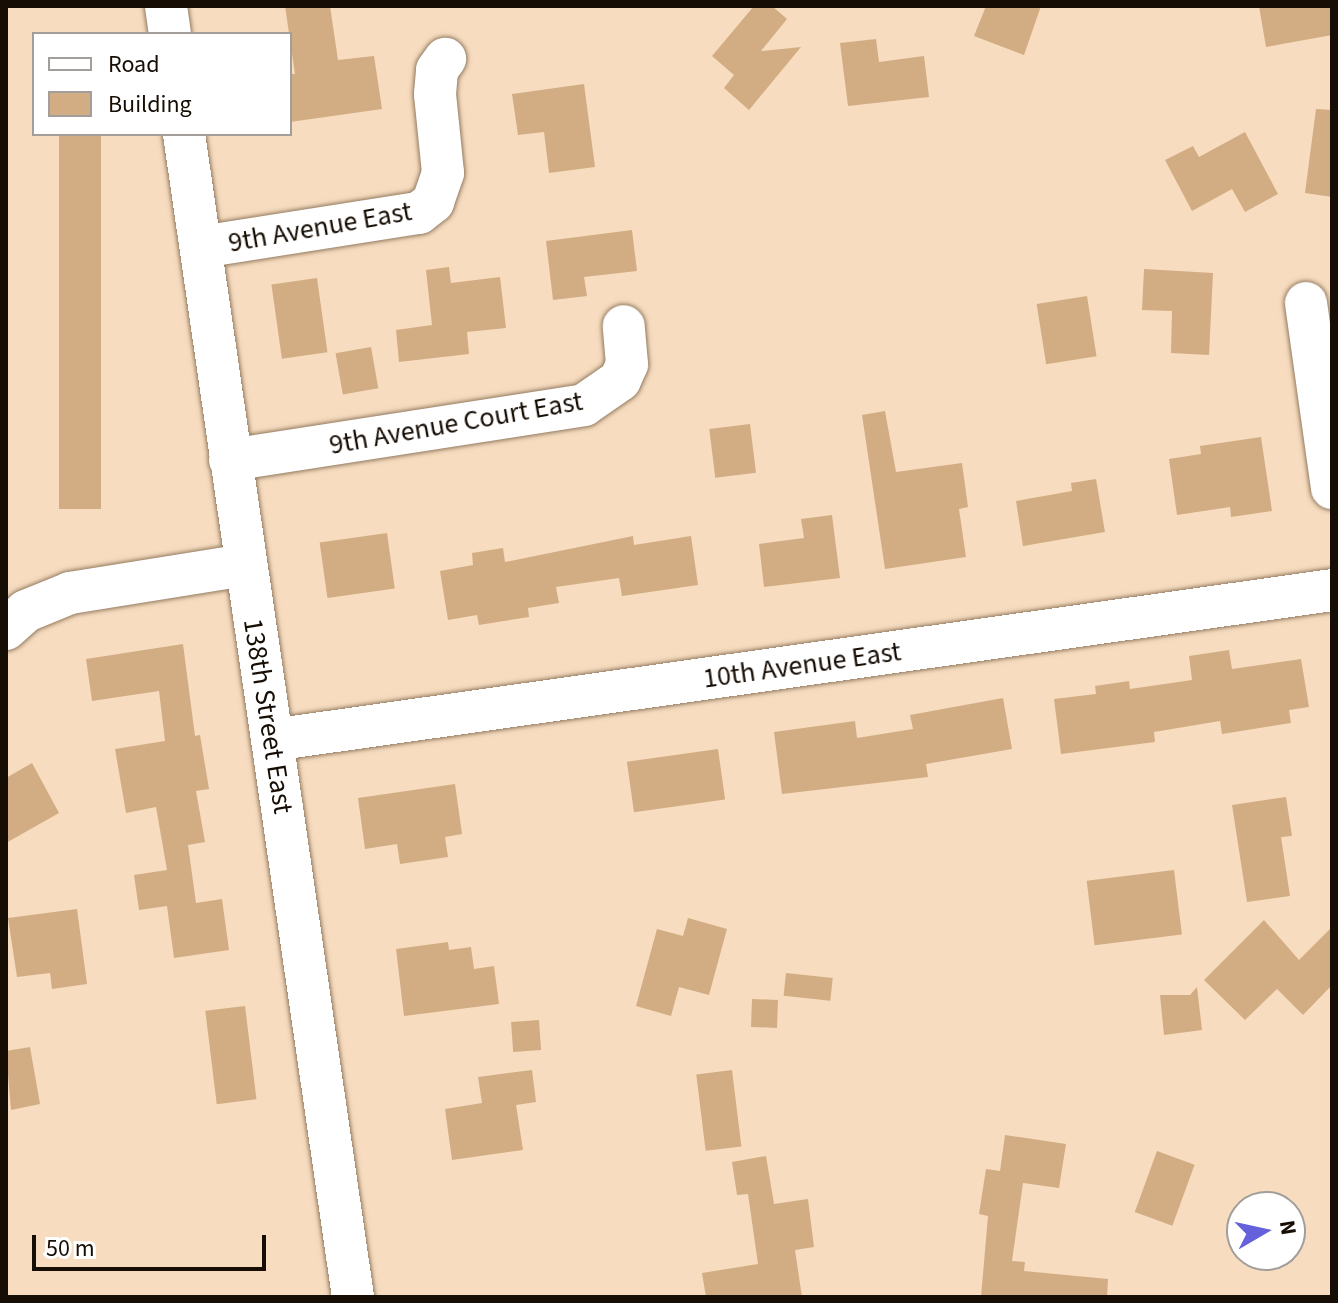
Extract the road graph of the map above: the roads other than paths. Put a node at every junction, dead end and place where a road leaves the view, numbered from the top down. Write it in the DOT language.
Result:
graph roads {
  1 [pos="166,6"];
  2 [pos="170,32"];
  3 [pos="445,59"];
  4 [pos="184,136"];
  5 [pos="201,247"];
  6 [pos="1306,303"];
  7 [pos="624,326"];
  8 [pos="230,460"];
  9 [pos="1332,488"];
  10 [pos="245,565"];
  11 [pos="1332,590"];
  12 [pos="6,629"];
  13 [pos="272,740"];
  14 [pos="353,1297"];
  1 -- 2 [label="street"];
  3 -- 5 [label="street, 9th Avenue East"];
  4 -- 5 [label="street, 138th Street East"];
  5 -- 8 [label="street, 138th Street East"];
  6 -- 9 [label="street"];
  7 -- 8 [label="street, 9th Avenue Court East"];
  8 -- 10 [label="street, 138th Street East"];
  10 -- 12 [label="street"];
  10 -- 13 [label="street, 138th Street East"];
  11 -- 13 [label="street, 10th Avenue East"];
  13 -- 14 [label="street, 138th Street East"];
}
